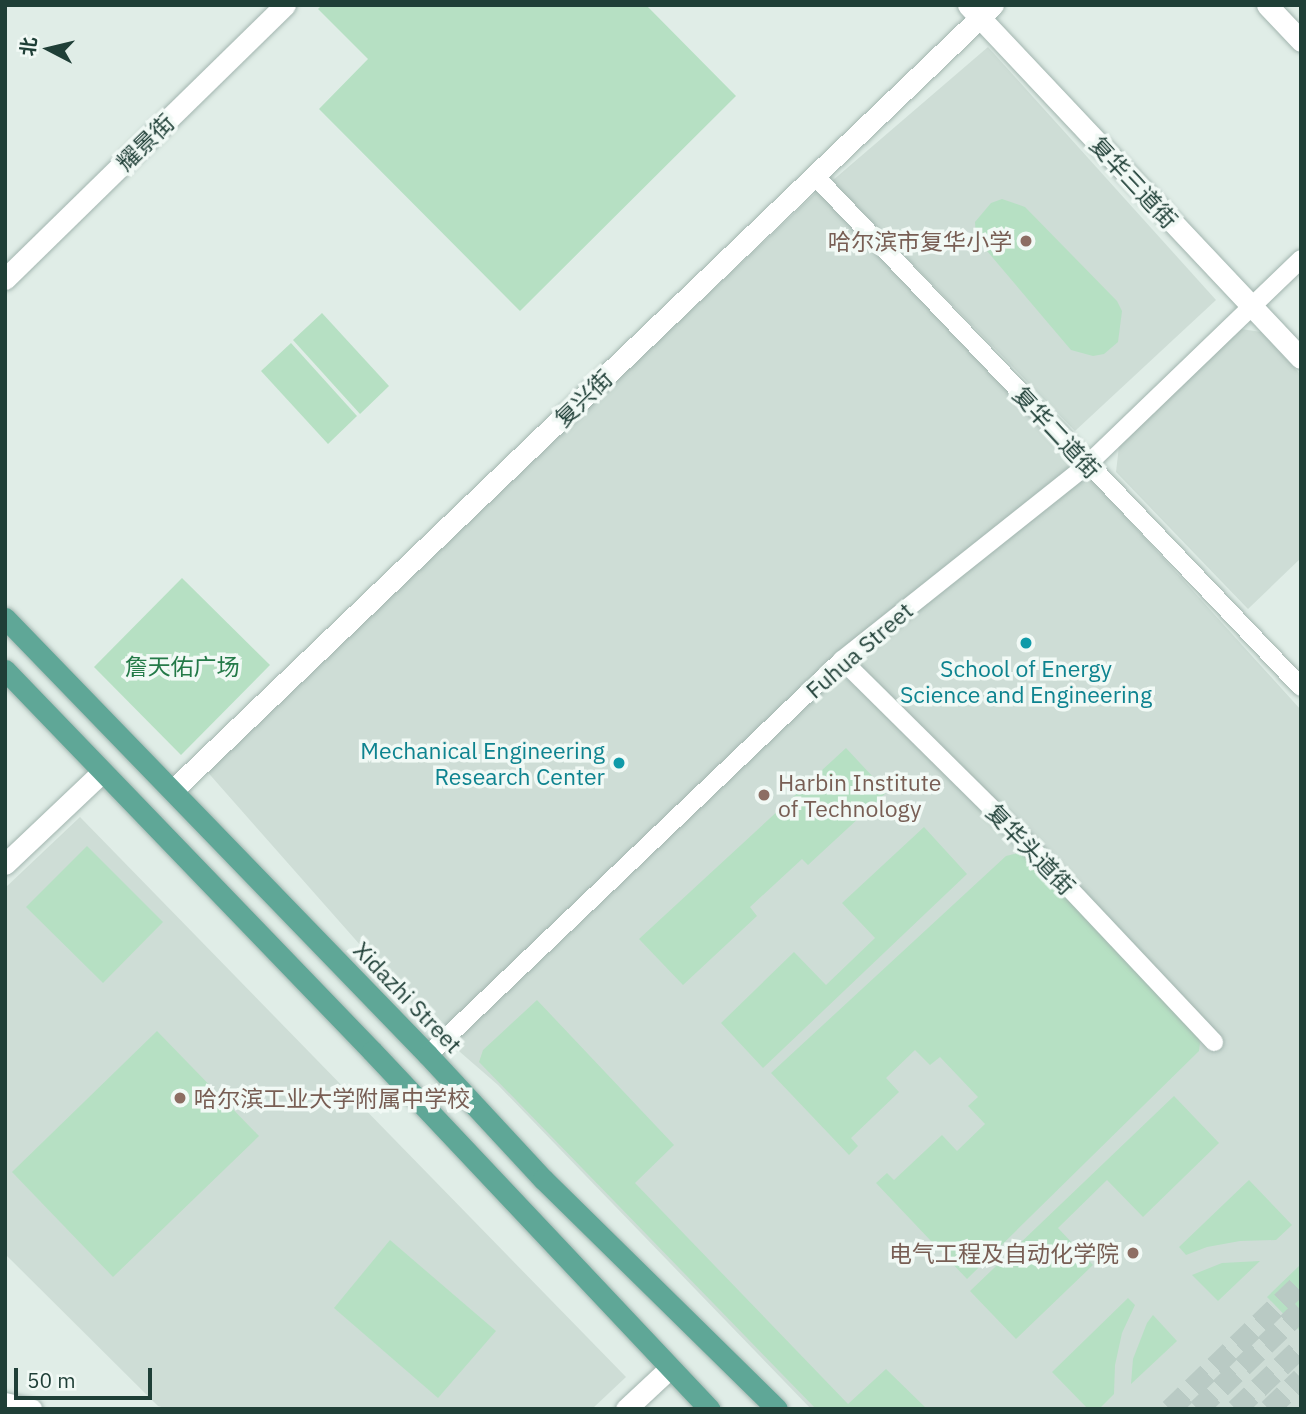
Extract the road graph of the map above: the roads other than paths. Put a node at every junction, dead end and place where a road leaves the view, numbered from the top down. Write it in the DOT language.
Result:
graph roads {
  1 [pos="285,5"];
  2 [pos="1267,5"];
  3 [pos="980,9"];
  4 [pos="1301,41"];
  5 [pos="814,176"];
  6 [pos="1301,259"];
  7 [pos="5,279"];
  8 [pos="1252,306"];
  9 [pos="1301,358"];
  10 [pos="1087,464"];
  11 [pos="5,618"];
  12 [pos="842,660"];
  13 [pos="5,670"];
  14 [pos="1301,687"];
  15 [pos="102,772"];
  16 [pos="173,790"];
  17 [pos="5,864"];
  18 [pos="1214,1042"];
  19 [pos="428,1055"];
  20 [pos="670,1368"];
  21 [pos="626,1409"];
  22 [pos="709,1409"];
  23 [pos="777,1409"];
  1 -- 7 [label="street, 耀景街"];
  2 -- 4 [label="street"];
  3 -- 5 [label="street, 复兴街"];
  3 -- 8 [label="street, 复华三道街"];
  5 -- 10 [label="street, 复华二道街"];
  5 -- 16 [label="street, 复兴街"];
  6 -- 8 [label="street, Fuhua Street"];
  8 -- 9 [label="street, 复华三道街"];
  8 -- 10 [label="street, Fuhua Street"];
  10 -- 12 [label="street, Fuhua Street"];
  10 -- 14 [label="street, 复华二道街"];
  11 -- 16 [label="main road, Xidazhi Street"];
  12 -- 18 [label="street, 复华头道街"];
  12 -- 19 [label="street, Fuhua Street"];
  13 -- 15 [label="main road"];
  15 -- 17 [label="street"];
  15 -- 20 [label="main road"];
  16 -- 19 [label="main road, Xidazhi Street"];
  19 -- 23 [label="main road, Xidazhi Street"];
  20 -- 21 [label="street"];
  20 -- 22 [label="main road"];
}
